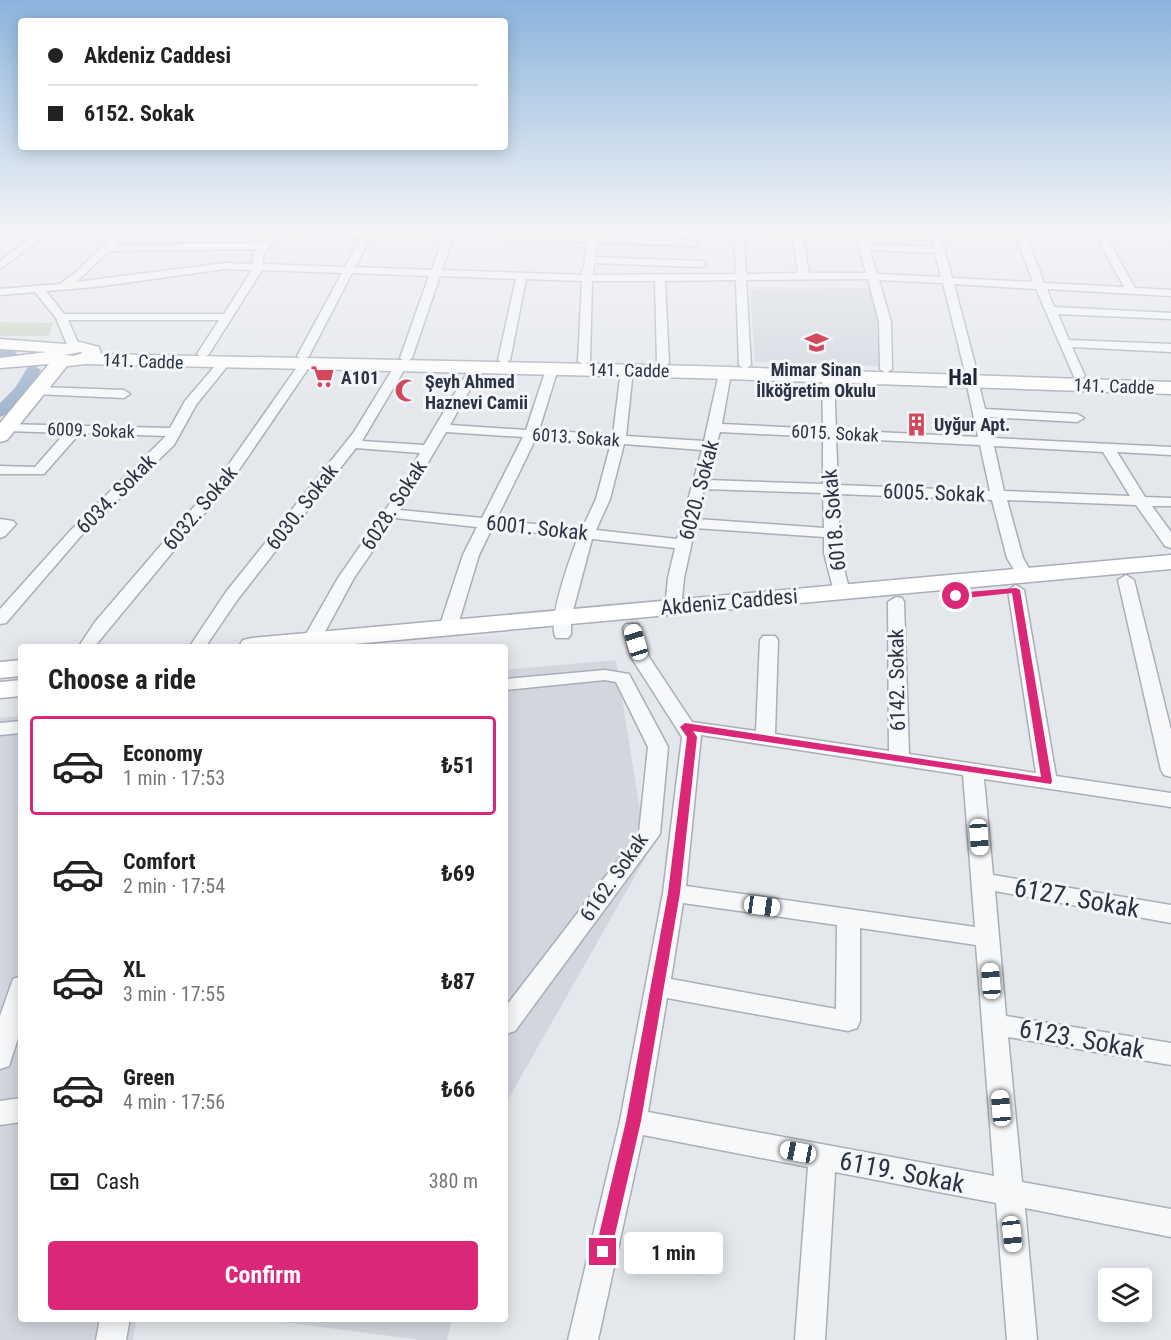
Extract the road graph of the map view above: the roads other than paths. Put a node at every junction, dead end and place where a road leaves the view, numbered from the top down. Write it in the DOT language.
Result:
graph roads {
  1 [pos="43,295"];
  2 [pos="242,295"];
  3 [pos="336,295"];
  4 [pos="429,295"];
  5 [pos="518,295"];
  6 [pos="586,295"];
  7 [pos="661,295"];
  8 [pos="743,295"];
  9 [pos="878,295"];
  10 [pos="951,295"];
  11 [pos="1043,295"];
  12 [pos="1050,310"];
  13 [pos="1171,316"];
  14 [pos="61,317"];
  15 [pos="227,317"];
  16 [pos="0,344"];
  17 [pos="1064,344"];
  18 [pos="1171,348"];
  19 [pos="72,354"];
  20 [pos="203,354"];
  21 [pos="304,360"];
  22 [pos="504,360"];
  23 [pos="404,362"];
  24 [pos="0,363"];
  25 [pos="20,363"];
  26 [pos="225,363"];
  27 [pos="663,363"];
  28 [pos="583,365"];
  29 [pos="745,365"];
  30 [pos="627,366"];
  31 [pos="476,368"];
  32 [pos="552,369"];
  33 [pos="886,369"];
  34 [pos="725,373"];
  35 [pos="828,376"];
  36 [pos="972,377"];
  37 [pos="1171,379"];
  38 [pos="1082,380"];
  39 [pos="0,384"];
  40 [pos="1171,388"];
  41 [pos="39,392"];
  42 [pos="124,394"];
  43 [pos="980,413"];
  44 [pos="1077,418"];
  45 [pos="442,428"];
  46 [pos="715,428"];
  47 [pos="75,429"];
  48 [pos="4,432"];
  49 [pos="175,432"];
  50 [pos="829,432"];
  51 [pos="531,434"];
  52 [pos="619,439"];
  53 [pos="986,441"];
  54 [pos="352,444"];
  55 [pos="710,446"];
  56 [pos="1107,447"];
  57 [pos="429,450"];
  58 [pos="1171,451"];
  59 [pos="0,470"];
  60 [pos="698,484"];
  61 [pos="829,489"];
  62 [pos="998,495"];
  63 [pos="1140,500"];
  64 [pos="1171,502"];
  65 [pos="390,513"];
  66 [pos="488,523"];
  67 [pos="689,523"];
  68 [pos="0,524"];
  69 [pos="0,533"];
  70 [pos="831,533"];
  71 [pos="587,534"];
  72 [pos="1171,543"];
  73 [pos="684,544"];
  74 [pos="1171,562"];
  75 [pos="1171,575"];
  76 [pos="1126,580"];
  77 [pos="1020,583"];
  78 [pos="842,592"];
  79 [pos="896,602"];
  80 [pos="672,608"];
  81 [pos="0,619"];
  82 [pos="562,626"];
  83 [pos="632,628"];
  84 [pos="444,637"];
  85 [pos="769,640"];
  86 [pos="312,641"];
  87 [pos="88,644"];
  88 [pos="199,644"];
  89 [pos="276,644"];
  90 [pos="18,668"];
  91 [pos="0,670"];
  92 [pos="508,684"];
  93 [pos="18,688"];
  94 [pos="0,690"];
  95 [pos="18,727"];
  96 [pos="685,727"];
  97 [pos="0,729"];
  98 [pos="765,739"];
  99 [pos="898,759"];
  100 [pos="974,770"];
  101 [pos="1171,770"];
  102 [pos="1047,781"];
  103 [pos="1171,800"];
  104 [pos="982,881"];
  105 [pos="674,893"];
  106 [pos="1171,914"];
  107 [pos="849,918"];
  108 [pos="987,938"];
  109 [pos="657,986"];
  110 [pos="18,996"];
  111 [pos="508,1021"];
  112 [pos="994,1024"];
  113 [pos="1171,1054"];
  114 [pos="0,1058"];
  115 [pos="18,1110"];
  116 [pos="0,1113"];
  117 [pos="633,1121"];
  118 [pos="822,1157"];
  119 [pos="1008,1192"];
  120 [pos="1171,1223"];
  121 [pos="114,1322"];
  122 [pos="111,1340"];
  123 [pos="583,1340"];
  124 [pos="810,1340"];
  125 [pos="1022,1340"];
  1 -- 14 [label="street"];
  2 -- 15 [label="street"];
  3 -- 21 [label="street, 6032. Sokak"];
  4 -- 23 [label="street, 6030. Sokak"];
  5 -- 22 [label="street"];
  6 -- 28 [label="street"];
  7 -- 27 [label="street"];
  8 -- 29 [label="street"];
  9 -- 33 [label="street"];
  10 -- 36 [label="street"];
  11 -- 12 [label="street"];
  12 -- 13 [label="street"];
  12 -- 17 [label="street"];
  14 -- 15 [label="street"];
  14 -- 19 [label="street"];
  15 -- 20 [label="street"];
  16 -- 19 [label="street, 141. Cadde"];
  17 -- 18 [label="street"];
  17 -- 38 [label="street"];
  19 -- 20 [label="street, 141. Cadde"];
  19 -- 25 [label="street, 141. Cadde"];
  19 -- 26 [label="street, 141. Cadde"];
  19 -- 41 [label="street"];
  20 -- 21 [label="street, 141. Cadde"];
  21 -- 23 [label="street, 141. Cadde"];
  21 -- 26 [label="street, 141. Cadde"];
  21 -- 87 [label="street, 6032. Sokak"];
  22 -- 23 [label="street, 141. Cadde"];
  22 -- 28 [label="street, 141. Cadde"];
  23 -- 31 [label="street, 141. Cadde"];
  23 -- 54 [label="street, 6030. Sokak"];
  24 -- 25 [label="street, 141. Cadde"];
  25 -- 39 [label="street"];
  26 -- 49 [label="street, 6034. Sokak"];
  27 -- 29 [label="street, 141. Cadde"];
  27 -- 30 [label="street, 141. Cadde"];
  28 -- 30 [label="street, 141. Cadde"];
  28 -- 32 [label="street, 141. Cadde"];
  29 -- 33 [label="street, 141. Cadde"];
  30 -- 34 [label="street, 141. Cadde"];
  30 -- 52 [label="street"];
  31 -- 32 [label="street, 141. Cadde"];
  31 -- 45 [label="street, 6028. Sokak"];
  32 -- 51 [label="street"];
  33 -- 36 [label="street, 141. Cadde"];
  34 -- 35 [label="street, 141. Cadde"];
  34 -- 46 [label="street, 6020. Sokak"];
  35 -- 36 [label="street, 141. Cadde"];
  35 -- 50 [label="street, 6018. Sokak"];
  36 -- 38 [label="street, 141. Cadde"];
  36 -- 43 [label="street"];
  37 -- 38 [label="street, 141. Cadde"];
  38 -- 40 [label="street, 141. Cadde"];
  41 -- 42 [label="street"];
  41 -- 48 [label="street"];
  43 -- 44 [label="street"];
  43 -- 53 [label="street"];
  45 -- 51 [label="street, 6013. Sokak"];
  45 -- 57 [label="street, 6028. Sokak"];
  46 -- 50 [label="street, 6015. Sokak"];
  46 -- 55 [label="street, 6020. Sokak"];
  47 -- 48 [label="street, 6009. Sokak"];
  47 -- 49 [label="street, 6009. Sokak"];
  47 -- 59 [label="street"];
  49 -- 81 [label="street, 6034. Sokak"];
  50 -- 53 [label="street, 6015. Sokak"];
  50 -- 61 [label="street, 6018. Sokak"];
  51 -- 52 [label="street, 6013. Sokak"];
  51 -- 66 [label="street"];
  52 -- 55 [label="street, 6013. Sokak"];
  52 -- 71 [label="street"];
  53 -- 56 [label="street, 6015. Sokak"];
  53 -- 62 [label="street"];
  54 -- 57 [label="street"];
  54 -- 88 [label="street, 6030. Sokak"];
  55 -- 60 [label="street, 6020. Sokak"];
  56 -- 58 [label="street, 6015. Sokak"];
  56 -- 63 [label="street"];
  57 -- 65 [label="street, 6028. Sokak"];
  60 -- 61 [label="street, 6005. Sokak"];
  60 -- 67 [label="street, 6020. Sokak"];
  61 -- 62 [label="street, 6005. Sokak"];
  61 -- 70 [label="street, 6018. Sokak"];
  62 -- 63 [label="street, 6005. Sokak"];
  62 -- 77 [label="street"];
  63 -- 64 [label="street, 6005. Sokak"];
  63 -- 72 [label="street"];
  65 -- 66 [label="street, 6001. Sokak"];
  65 -- 86 [label="street, 6028. Sokak"];
  66 -- 71 [label="street, 6001. Sokak"];
  66 -- 84 [label="street"];
  67 -- 70 [label="street"];
  67 -- 73 [label="street, 6020. Sokak"];
  68 -- 69 [label="street"];
  70 -- 78 [label="street, 6018. Sokak"];
  71 -- 73 [label="street, 6001. Sokak"];
  71 -- 82 [label="street"];
  73 -- 80 [label="street, 6020. Sokak"];
  74 -- 77 [label="street, Akdeniz Caddesi"];
  75 -- 76 [label="street, Akdeniz Caddesi"];
  76 -- 77 [label="street, Akdeniz Caddesi"];
  76 -- 101 [label="street"];
  77 -- 78 [label="street, Akdeniz Caddesi"];
  77 -- 79 [label="street, Akdeniz Caddesi"];
  77 -- 102 [label="street"];
  78 -- 80 [label="street, Akdeniz Caddesi"];
  79 -- 83 [label="street, Akdeniz Caddesi"];
  79 -- 99 [label="street, 6142. Sokak"];
  80 -- 82 [label="street, Akdeniz Caddesi"];
  82 -- 83 [label="street, Akdeniz Caddesi"];
  82 -- 84 [label="street, Akdeniz Caddesi"];
  83 -- 96 [label="street"];
  84 -- 86 [label="street, Akdeniz Caddesi"];
  85 -- 98 [label="street"];
  86 -- 89 [label="street, Akdeniz Caddesi"];
  90 -- 91 [label="street"];
  92 -- 111 [label="street, 6162. Sokak"];
  93 -- 94 [label="street"];
  95 -- 97 [label="street"];
  96 -- 98 [label="street"];
  96 -- 105 [label="street"];
  98 -- 99 [label="street"];
  99 -- 100 [label="street"];
  100 -- 102 [label="street"];
  100 -- 104 [label="street"];
  102 -- 103 [label="street"];
  104 -- 106 [label="street, 6127. Sokak"];
  104 -- 108 [label="street"];
  105 -- 107 [label="street"];
  105 -- 109 [label="street"];
  107 -- 108 [label="street"];
  107 -- 109 [label="street"];
  108 -- 112 [label="street"];
  109 -- 117 [label="street"];
  110 -- 114 [label="street"];
  112 -- 113 [label="street, 6123. Sokak"];
  112 -- 119 [label="street"];
  115 -- 116 [label="street"];
  117 -- 118 [label="street, 6119. Sokak"];
  117 -- 123 [label="street"];
  118 -- 119 [label="street, 6119. Sokak"];
  118 -- 124 [label="street"];
  119 -- 120 [label="street, 6119. Sokak"];
  119 -- 125 [label="street"];
  121 -- 122 [label="street"];
}
